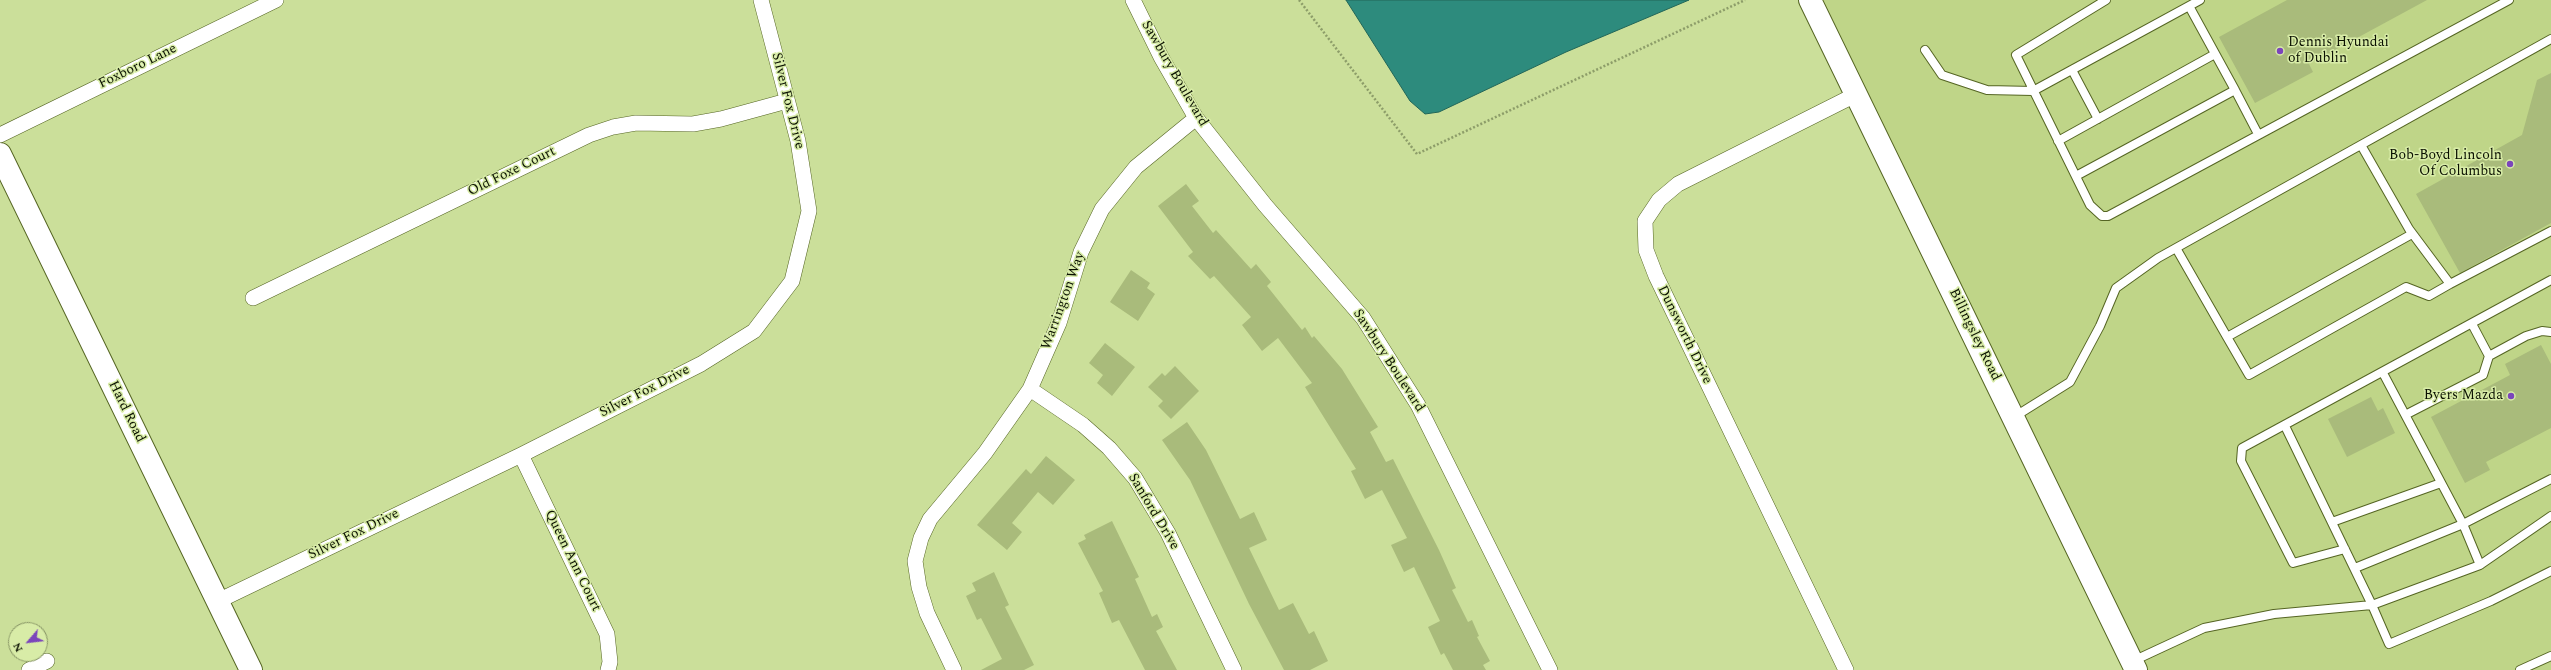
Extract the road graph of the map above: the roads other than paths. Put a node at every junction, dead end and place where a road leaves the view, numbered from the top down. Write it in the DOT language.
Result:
graph roads {
  1 [pos="276,0"];
  2 [pos="761,0"];
  3 [pos="1133,0"];
  4 [pos="1810,0"];
  5 [pos="2106,0"];
  6 [pos="2200,0"];
  7 [pos="2509,0"];
  8 [pos="2498,3"];
  9 [pos="2189,6"];
  10 [pos="2551,39"];
  11 [pos="1925,50"];
  12 [pos="2215,54"];
  13 [pos="2072,70"];
  14 [pos="2235,90"];
  15 [pos="2033,91"];
  16 [pos="1857,94"];
  17 [pos="787,102"];
  18 [pos="1196,118"];
  19 [pos="2098,119"];
  20 [pos="2258,134"];
  21 [pos="0,135"];
  22 [pos="2058,141"];
  23 [pos="2361,145"];
  24 [pos="0,154"];
  25 [pos="2076,176"];
  26 [pos="2551,230"];
  27 [pos="2412,234"];
  28 [pos="2176,248"];
  29 [pos="2551,280"];
  30 [pos="2450,284"];
  31 [pos="253,298"];
  32 [pos="2472,324"];
  33 [pos="2551,332"];
  34 [pos="2227,337"];
  35 [pos="2489,356"];
  36 [pos="2383,373"];
  37 [pos="1030,389"];
  38 [pos="2406,414"];
  39 [pos="2014,417"];
  40 [pos="2285,426"];
  41 [pos="521,455"];
  42 [pos="2551,479"];
  43 [pos="2441,483"];
  44 [pos="2551,516"];
  45 [pos="2332,522"];
  46 [pos="2463,524"];
  47 [pos="2345,549"];
  48 [pos="2480,565"];
  49 [pos="2355,568"];
  50 [pos="2551,571"];
  51 [pos="218,601"];
  52 [pos="2372,604"];
  53 [pos="2551,656"];
  54 [pos="45,662"];
  55 [pos="2134,666"];
  56 [pos="29,670"];
  57 [pos="251,670"];
  58 [pos="608,670"];
  59 [pos="954,670"];
  60 [pos="1234,670"];
  61 [pos="1550,670"];
  62 [pos="1846,670"];
  63 [pos="2520,670"];
  1 -- 21 [label="street, Foxboro Lane"];
  2 -- 17 [label="street, Silver Fox Drive"];
  3 -- 18 [label="street, Sawbury Boulevard"];
  4 -- 16 [label="street, Billingsley Road"];
  5 -- 15 [label="lane"];
  6 -- 9 [label="lane"];
  7 -- 8 [label="lane"];
  8 -- 20 [label="lane"];
  9 -- 12 [label="lane"];
  9 -- 13 [label="lane"];
  10 -- 23 [label="lane"];
  11 -- 15 [label="lane"];
  12 -- 14 [label="lane"];
  12 -- 19 [label="lane"];
  13 -- 15 [label="lane"];
  13 -- 19 [label="lane"];
  14 -- 20 [label="lane"];
  14 -- 25 [label="lane"];
  15 -- 22 [label="lane"];
  16 -- 39 [label="street, Billingsley Road"];
  16 -- 62 [label="street, Dunsworth Drive"];
  17 -- 31 [label="street, Old Foxe Court"];
  17 -- 41 [label="street, Silver Fox Drive"];
  18 -- 37 [label="street, Warrington Way"];
  18 -- 61 [label="street, Sawbury Boulevard"];
  19 -- 22 [label="lane"];
  20 -- 25 [label="lane"];
  22 -- 25 [label="lane"];
  23 -- 27 [label="lane"];
  23 -- 28 [label="lane"];
  24 -- 51 [label="street, Hard Road"];
  26 -- 30 [label="lane"];
  27 -- 30 [label="lane"];
  27 -- 34 [label="lane"];
  28 -- 34 [label="lane"];
  28 -- 39 [label="lane"];
  29 -- 32 [label="lane"];
  30 -- 34 [label="lane"];
  32 -- 35 [label="lane"];
  32 -- 36 [label="lane"];
  33 -- 35 [label="lane"];
  35 -- 38 [label="lane"];
  36 -- 38 [label="lane"];
  36 -- 40 [label="lane"];
  37 -- 59 [label="street, Warrington Way"];
  37 -- 60 [label="street, Sanford Drive"];
  38 -- 43 [label="lane"];
  39 -- 55 [label="street, Billingsley Road"];
  40 -- 45 [label="lane"];
  40 -- 47 [label="lane"];
  41 -- 51 [label="street, Silver Fox Drive"];
  41 -- 58 [label="street, Queen Ann Court"];
  42 -- 46 [label="lane"];
  43 -- 45 [label="lane"];
  43 -- 46 [label="lane"];
  44 -- 48 [label="lane"];
  45 -- 47 [label="lane"];
  46 -- 48 [label="lane"];
  46 -- 49 [label="lane"];
  47 -- 49 [label="lane"];
  48 -- 52 [label="lane"];
  49 -- 52 [label="lane"];
  50 -- 52 [label="lane"];
  51 -- 57 [label="street, Hard Road"];
  52 -- 55 [label="lane"];
  53 -- 63 [label="lane"];
  54 -- 56 [label="street"];
}
